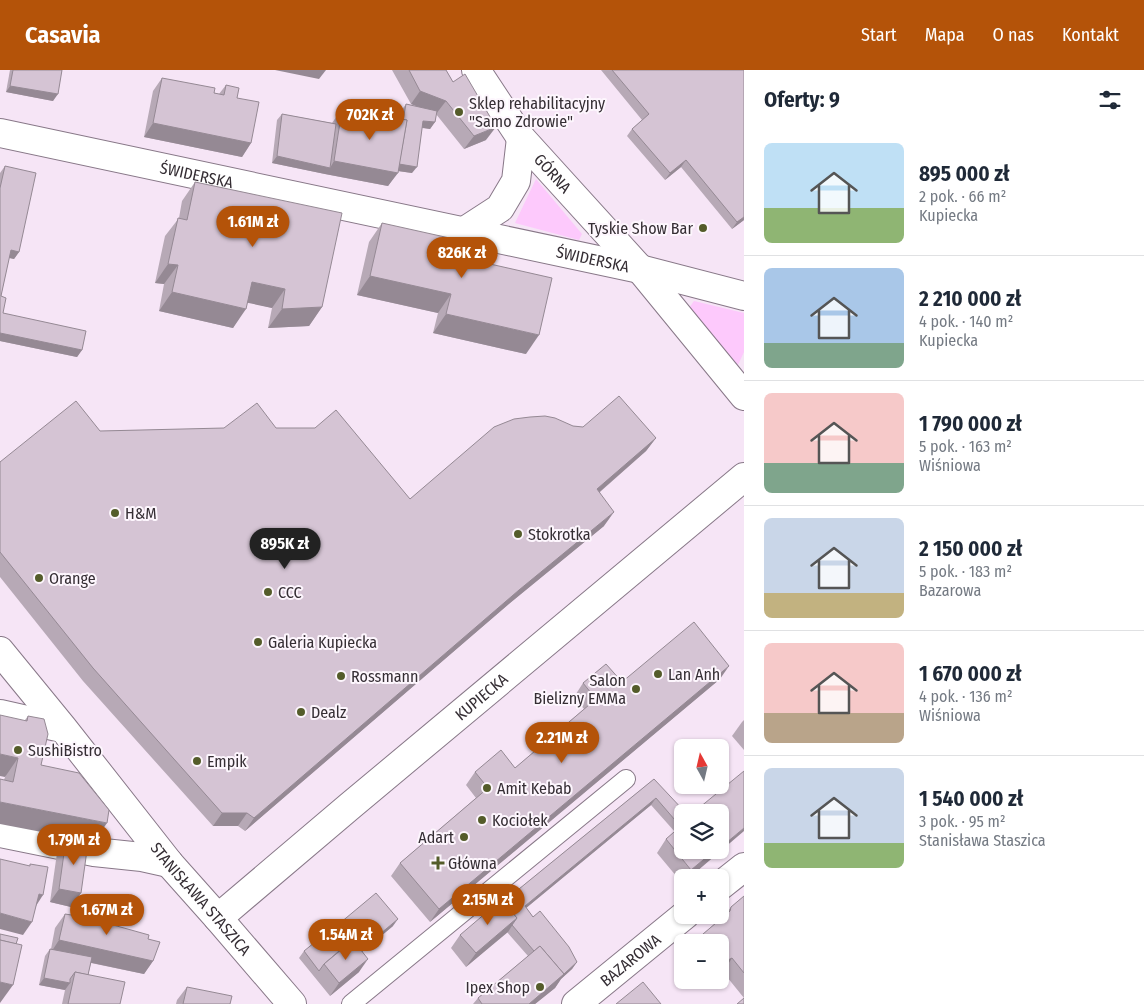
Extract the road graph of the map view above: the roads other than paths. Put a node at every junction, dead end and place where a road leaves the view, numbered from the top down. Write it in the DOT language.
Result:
graph roads {
  1 [pos="476,70"];
  2 [pos="0,133"];
  3 [pos="522,138"];
  4 [pos="463,232"];
  5 [pos="640,269"];
  6 [pos="743,293"];
  7 [pos="744,396"];
  8 [pos="744,477"];
  9 [pos="0,651"];
  10 [pos="0,714"];
  11 [pos="63,728"];
  12 [pos="626,779"];
  13 [pos="0,833"];
  14 [pos="169,862"];
  15 [pos="744,867"];
  16 [pos="729,879"];
  17 [pos="218,918"];
  18 [pos="674,924"];
  19 [pos="292,1004"];
  20 [pos="351,1004"];
  21 [pos="576,1004"];
  1 -- 3 [label="street, GÓRNA"];
  2 -- 4 [label="street, ŚWIDERSKA"];
  3 -- 4 [label="street"];
  3 -- 5 [label="street, GÓRNA"];
  4 -- 5 [label="street, ŚWIDERSKA"];
  5 -- 6 [label="street, ŚWIDERSKA"];
  5 -- 7 [label="street, GÓRNA"];
  8 -- 17 [label="street, KUPIECKA"];
  9 -- 11 [label="street, STANISŁAWA STASZICA"];
  10 -- 11 [label="street"];
  11 -- 14 [label="street, STANISŁAWA STASZICA"];
  12 -- 20 [label="lane"];
  13 -- 14 [label="street"];
  14 -- 17 [label="street, STANISŁAWA STASZICA"];
  15 -- 16 [label="street"];
  17 -- 19 [label="street, STANISŁAWA STASZICA"];
  18 -- 21 [label="street, BAZAROWA"];
}
